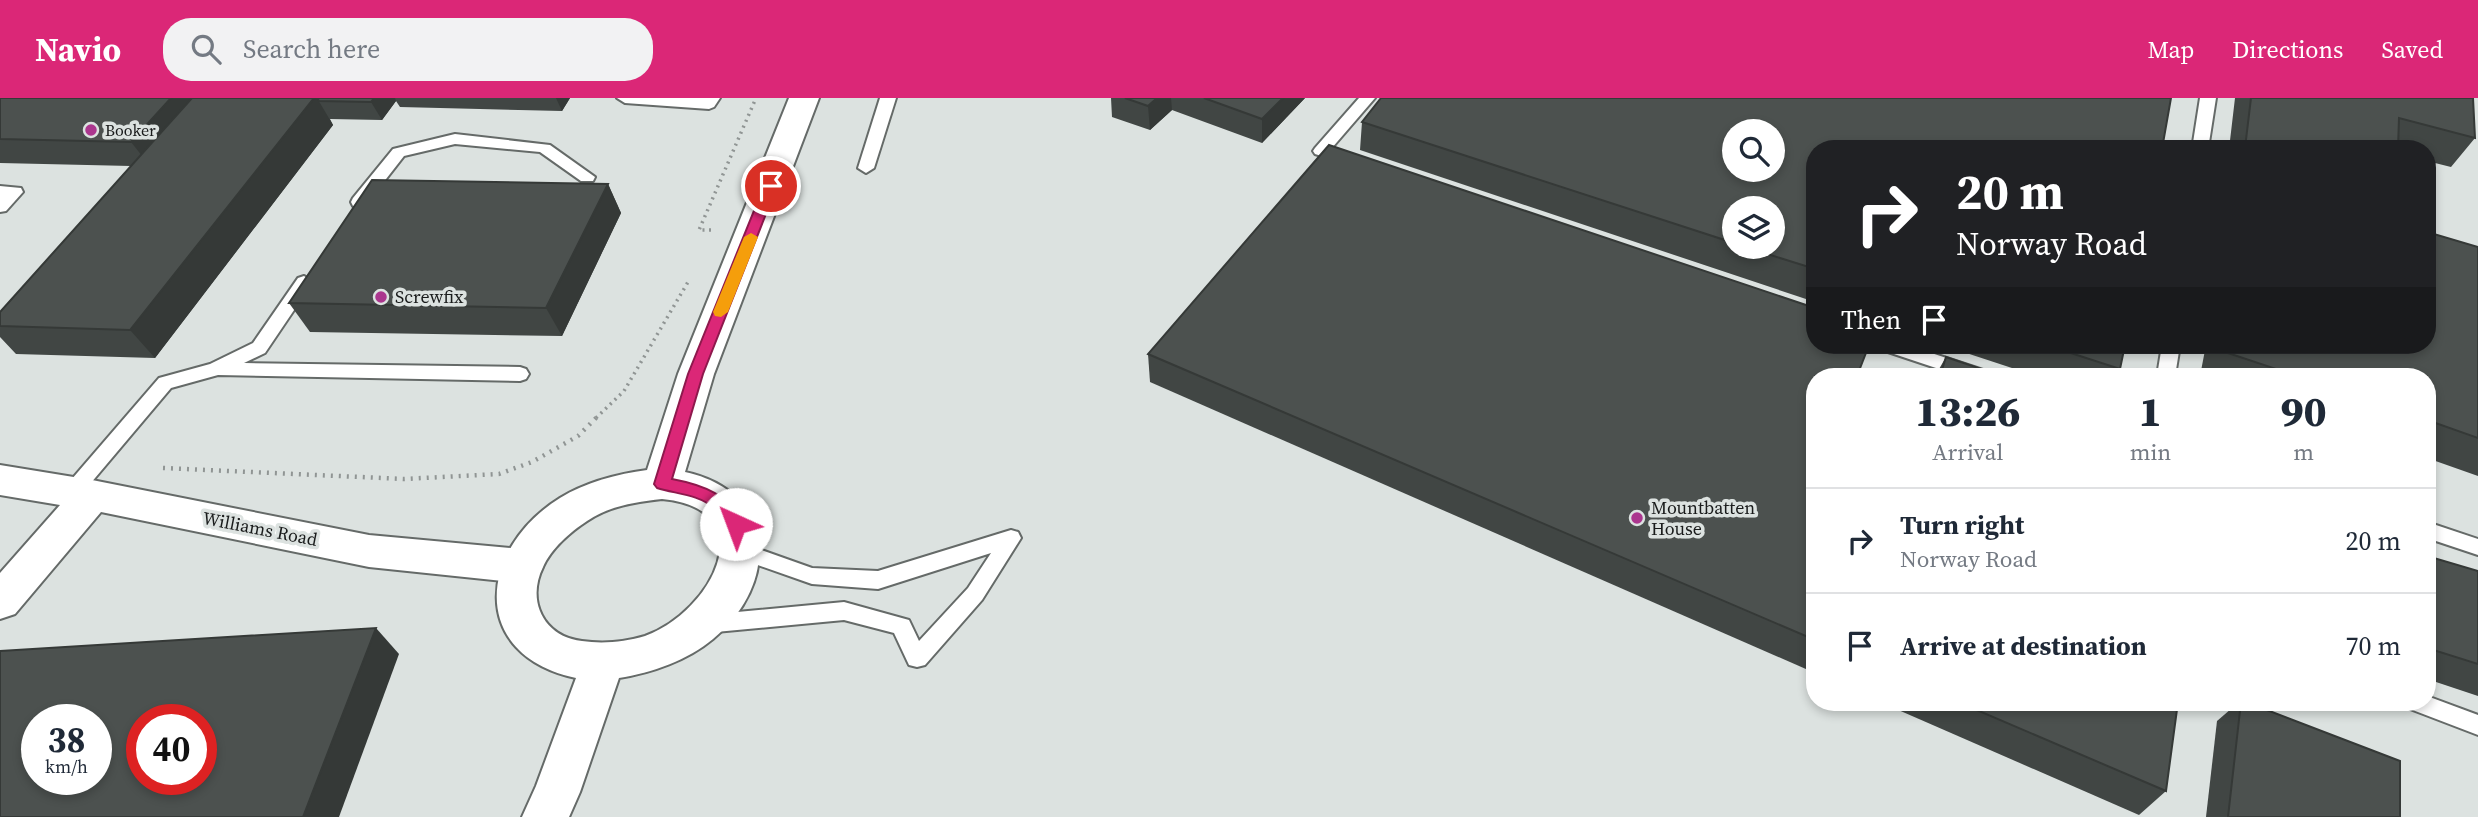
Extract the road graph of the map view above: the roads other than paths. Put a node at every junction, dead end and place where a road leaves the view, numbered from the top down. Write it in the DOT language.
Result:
graph roads {
  1 [pos="625,98"];
  2 [pos="712,98"];
  3 [pos="804,98"];
  4 [pos="888,98"];
  5 [pos="1367,98"];
  6 [pos="2208,98"];
  7 [pos="2201,140"];
  8 [pos="1360,164"];
  9 [pos="866,168"];
  10 [pos="587,177"];
  11 [pos="0,191"];
  12 [pos="0,207"];
  13 [pos="352,213"];
  14 [pos="313,269"];
  15 [pos="1915,354"];
  16 [pos="1956,368"];
  17 [pos="216,369"];
  18 [pos="520,374"];
  19 [pos="0,480"];
  20 [pos="87,484"];
  21 [pos="663,484"];
  22 [pos="2436,533"];
  23 [pos="2478,547"];
  24 [pos="741,551"];
  25 [pos="522,566"];
  26 [pos="0,602"];
  27 [pos="700,624"];
  28 [pos="603,663"];
  29 [pos="2436,709"];
  30 [pos="2478,725"];
  31 [pos="545,817"];
  1 -- 2 [label="lane"];
  3 -- 21 [label="street"];
  4 -- 9 [label="lane"];
  5 -- 8 [label="lane"];
  6 -- 7 [label="lane"];
  10 -- 13 [label="lane"];
  11 -- 12 [label="lane"];
  14 -- 17 [label="lane"];
  15 -- 16 [label="lane"];
  17 -- 18 [label="lane"];
  17 -- 20 [label="lane"];
  19 -- 20 [label="street, Williams Road"];
  20 -- 25 [label="street, Williams Road"];
  20 -- 26 [label="street"];
  21 -- 24 [label="street"];
  21 -- 25 [label="street"];
  22 -- 23 [label="lane"];
  24 -- 27 [label="street"];
  24 -- 27 [label="lane"];
  25 -- 28 [label="street"];
  27 -- 28 [label="street"];
  28 -- 31 [label="street"];
  29 -- 30 [label="lane"];
}
